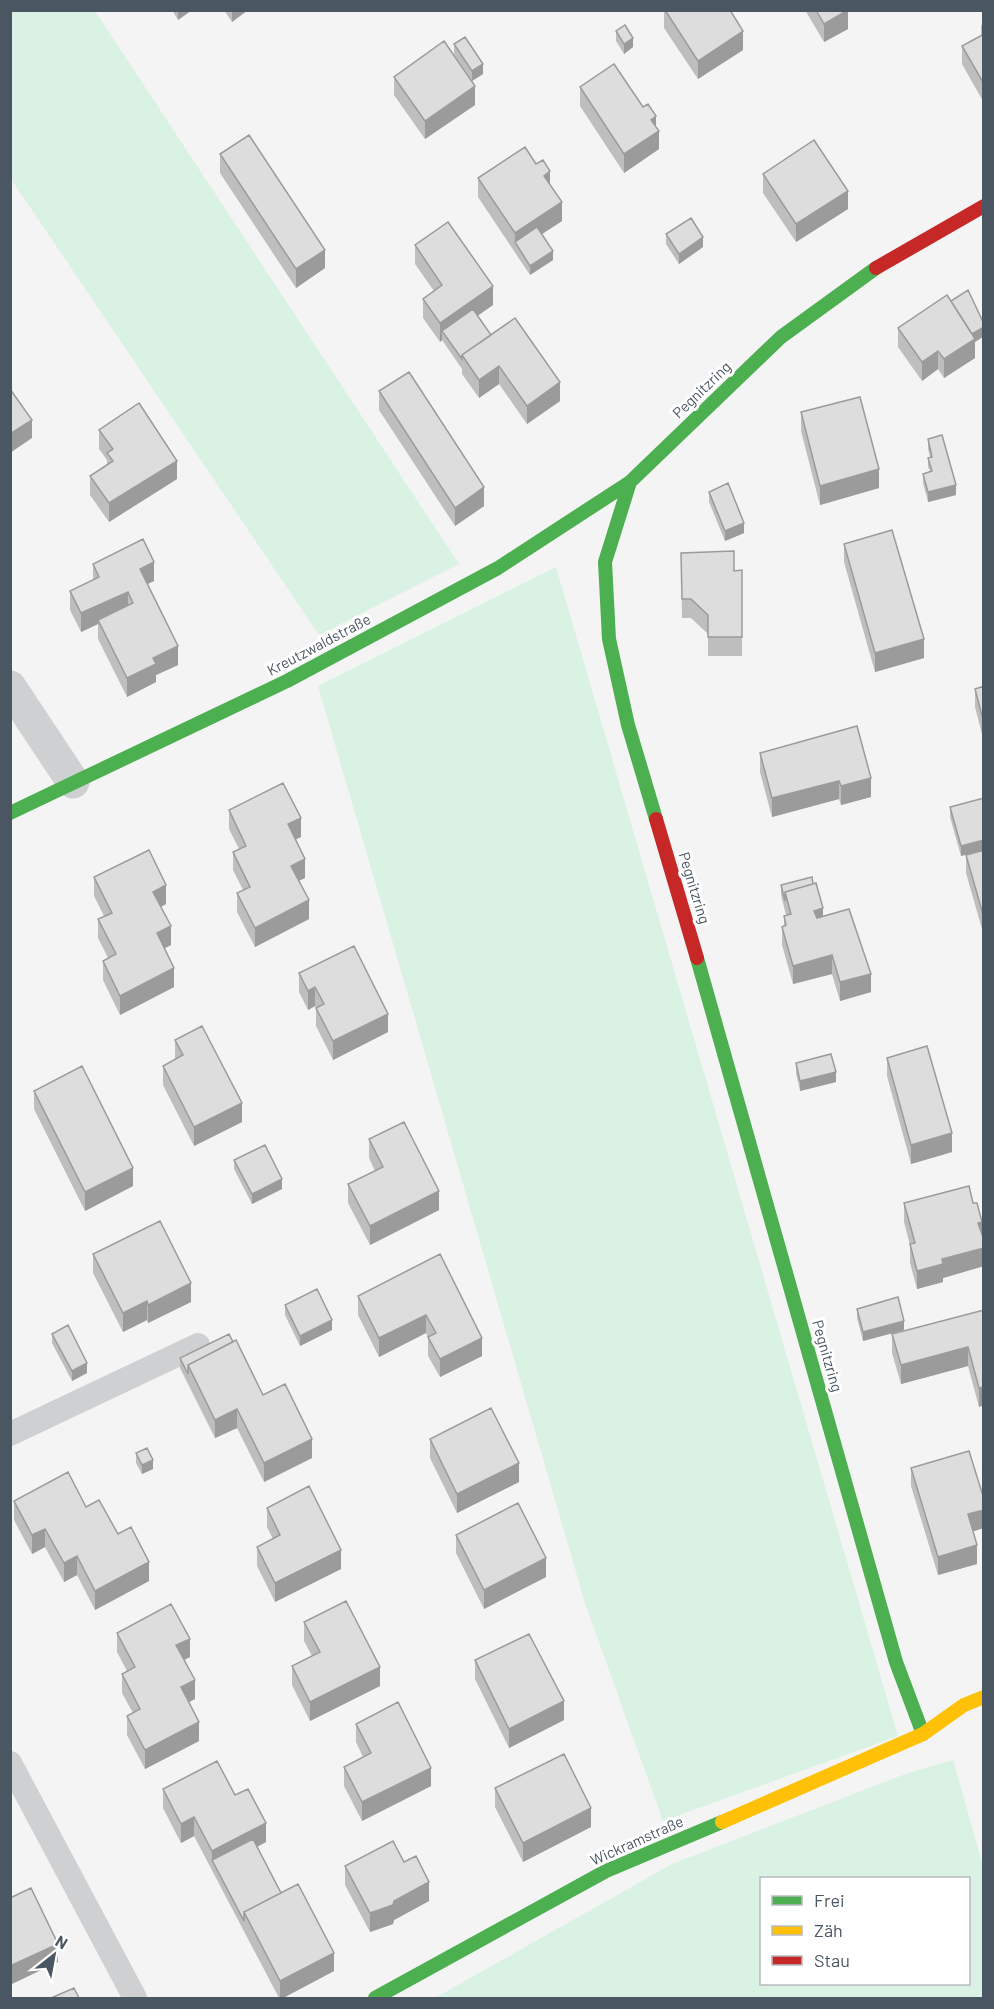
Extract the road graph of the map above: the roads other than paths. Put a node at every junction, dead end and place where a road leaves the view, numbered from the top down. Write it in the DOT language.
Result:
graph roads {
  1 [pos="984,206"];
  2 [pos="630,482"];
  3 [pos="10,687"];
  4 [pos="73,782"];
  5 [pos="10,813"];
  6 [pos="198,1345"];
  7 [pos="10,1434"];
  8 [pos="984,1697"];
  9 [pos="923,1734"];
  10 [pos="10,1763"];
  11 [pos="135,1998"];
  12 [pos="375,1998"];
  1 -- 2 [label="street, Pegnitzring"];
  2 -- 4 [label="street, Kreutzwaldstraße"];
  2 -- 9 [label="street, Pegnitzring"];
  3 -- 4 [label="street"];
  4 -- 5 [label="street, Kreutzwaldstraße"];
  6 -- 7 [label="lane"];
  8 -- 9 [label="street, Wickramstraße"];
  9 -- 12 [label="street, Wickramstraße"];
  10 -- 11 [label="lane"];
}
